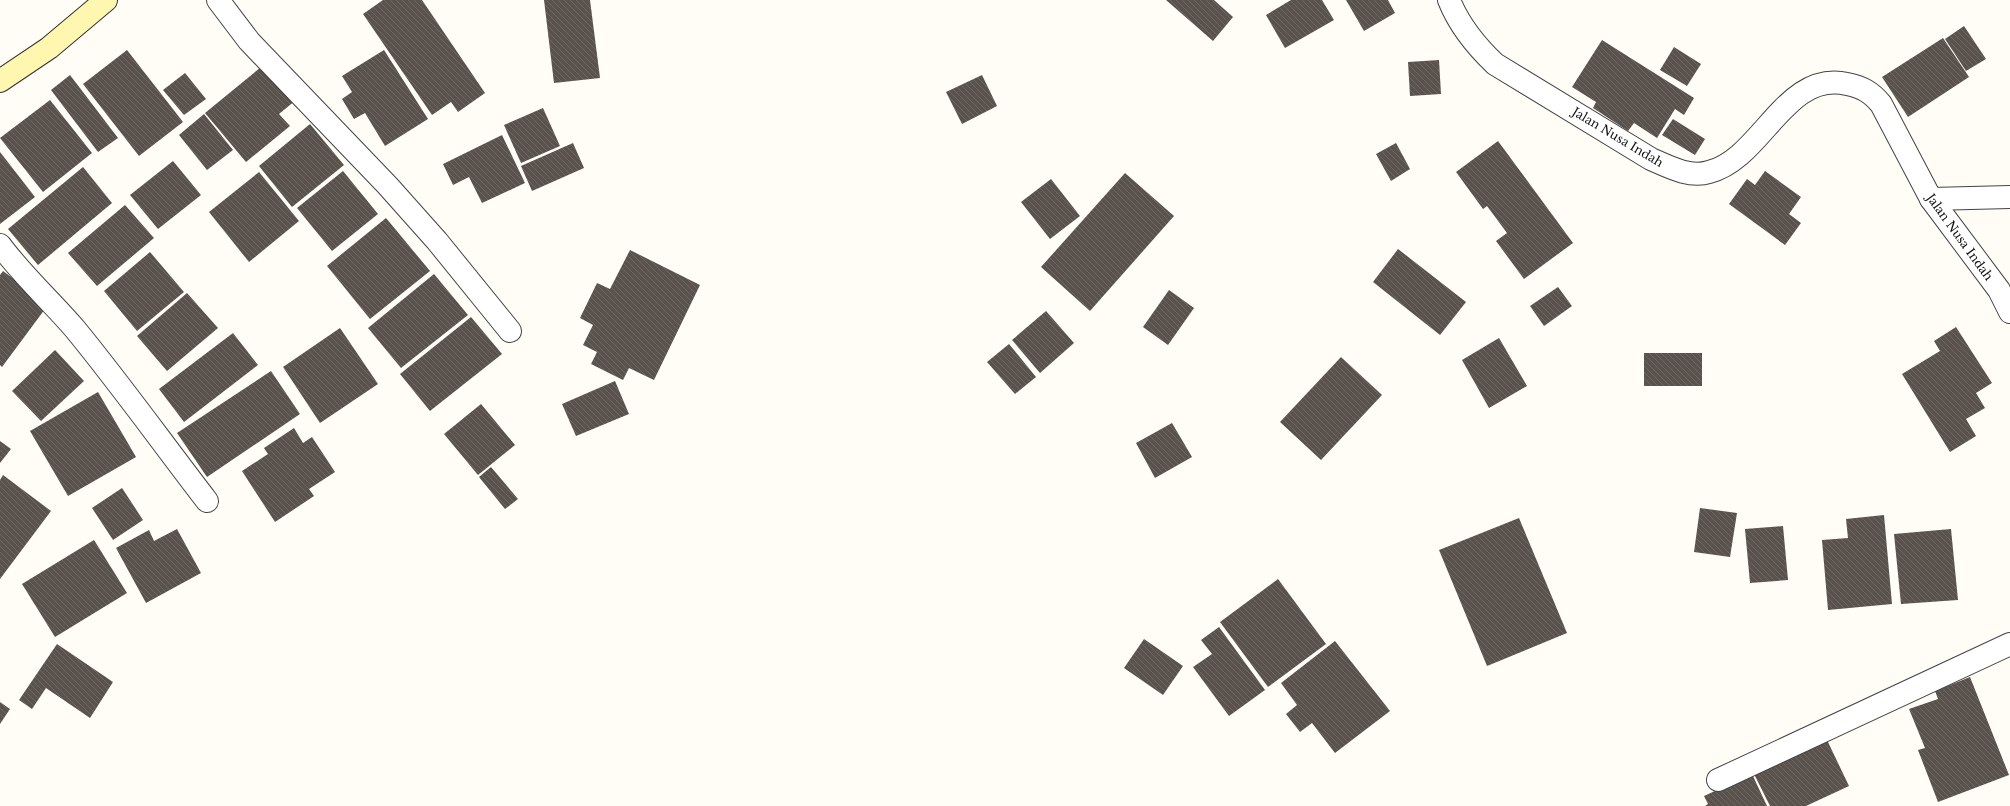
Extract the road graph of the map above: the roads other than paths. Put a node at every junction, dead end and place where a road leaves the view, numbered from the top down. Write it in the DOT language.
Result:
graph roads {
  1 [pos="106,0"];
  2 [pos="218,0"];
  3 [pos="1449,0"];
  4 [pos="0,81"];
  5 [pos="2010,197"];
  6 [pos="1930,199"];
  7 [pos="0,245"];
  8 [pos="2010,312"];
  9 [pos="510,331"];
  10 [pos="206,501"];
  11 [pos="2010,644"];
  12 [pos="1718,780"];
  1 -- 4 [label="street"];
  2 -- 9 [label="street"];
  3 -- 6 [label="street, Jalan Nusa Indah"];
  5 -- 6 [label="street"];
  6 -- 8 [label="street, Jalan Nusa Indah"];
  7 -- 10 [label="street"];
  11 -- 12 [label="street"];
}
